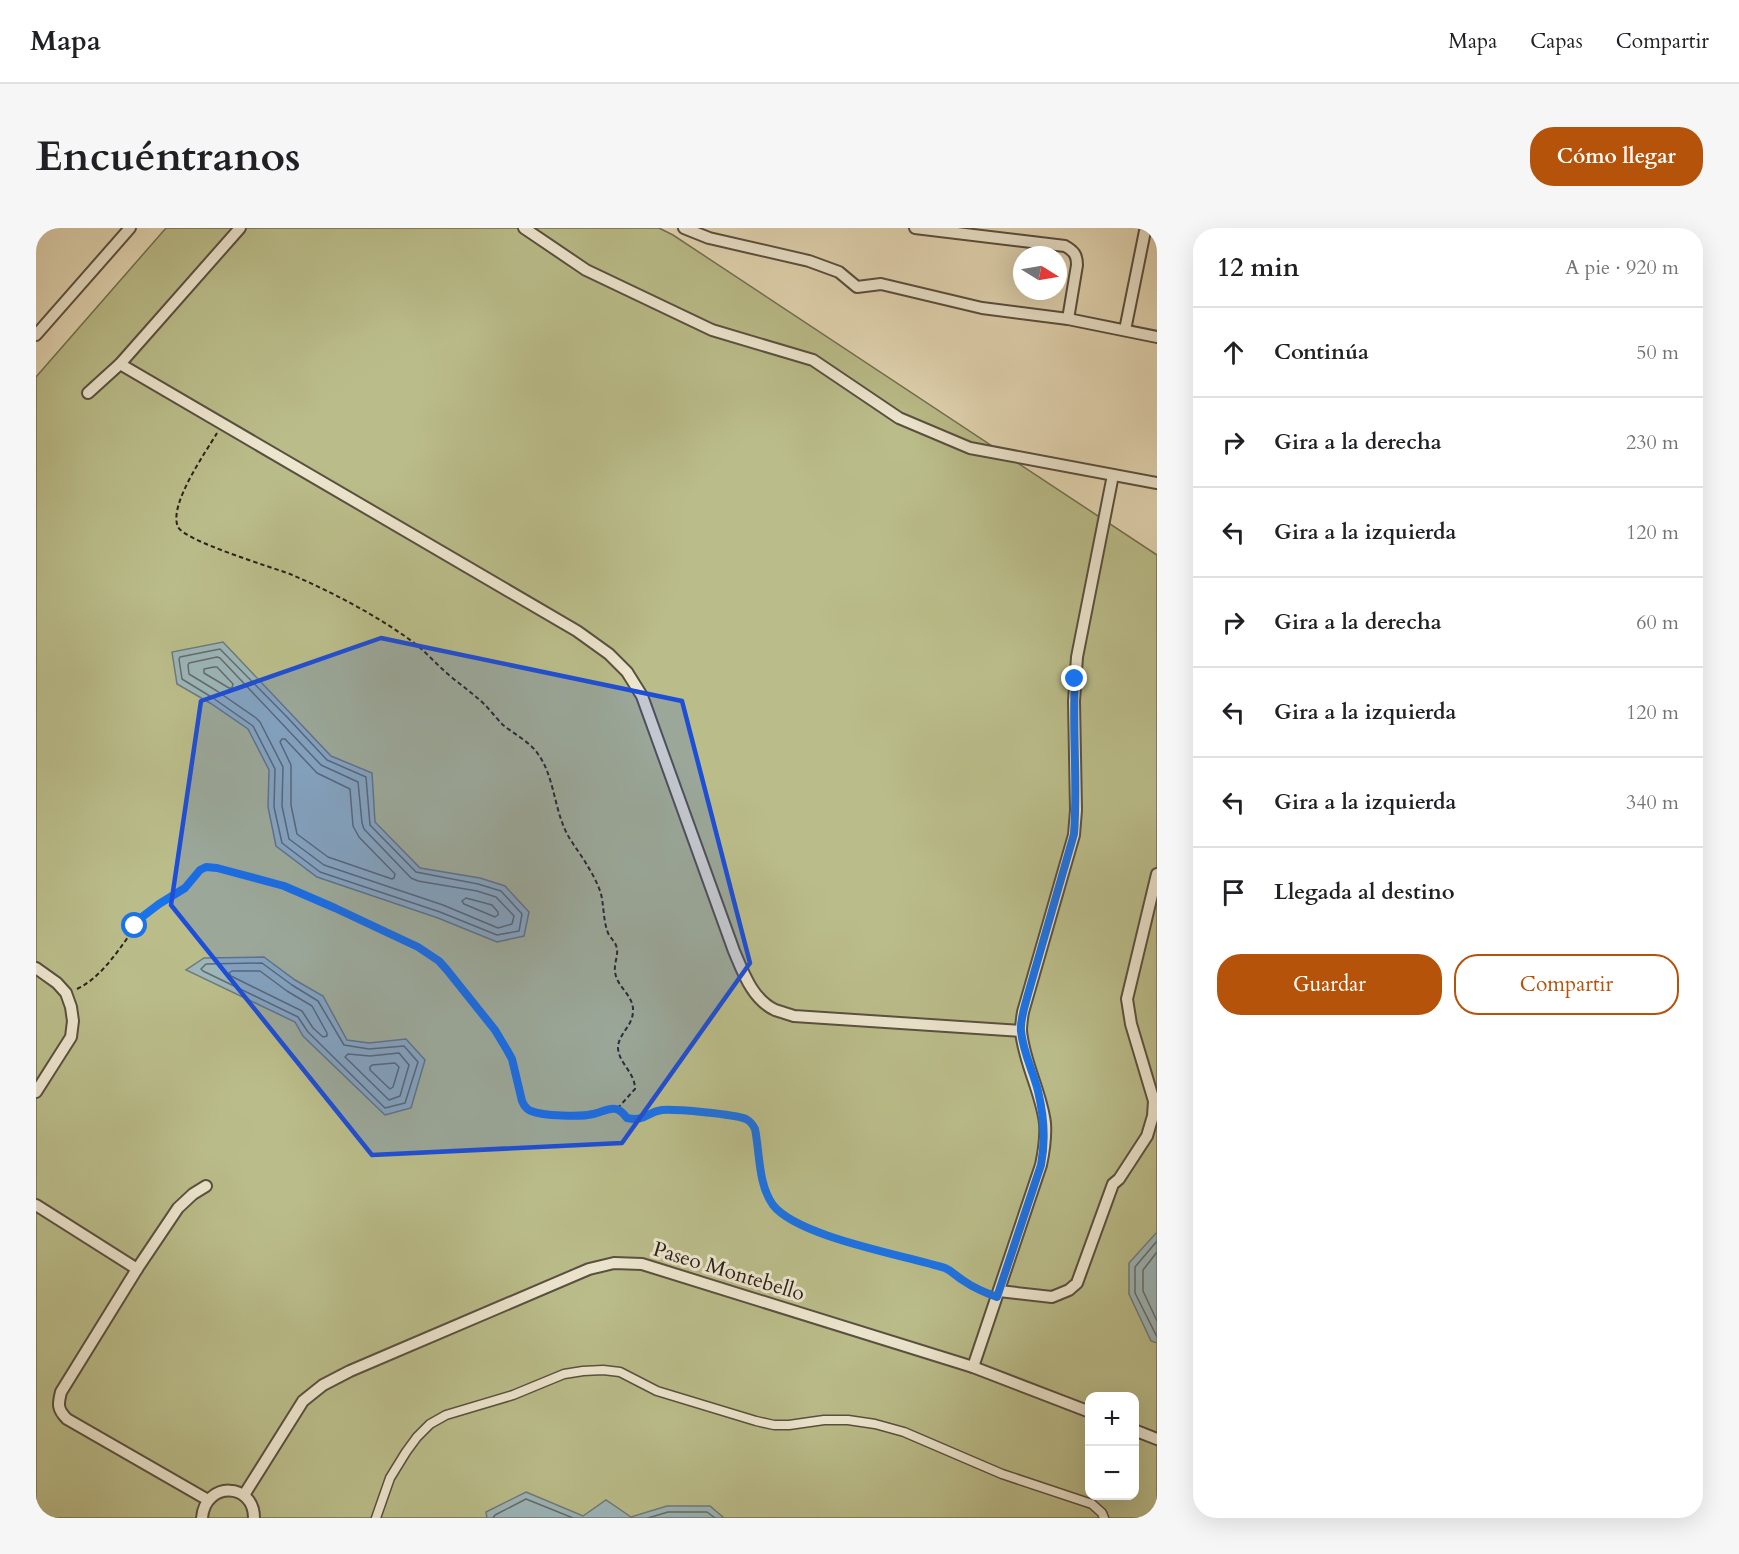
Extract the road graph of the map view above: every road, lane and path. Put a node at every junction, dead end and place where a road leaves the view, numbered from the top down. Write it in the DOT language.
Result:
graph roads {
  1 [pos="130,228"];
  2 [pos="240,228"];
  3 [pos="524,228"];
  4 [pos="684,228"];
  5 [pos="915,228"];
  6 [pos="1145,231"];
  7 [pos="1068,319"];
  8 [pos="1125,330"];
  9 [pos="36,335"];
  10 [pos="1157,337"];
  11 [pos="120,364"];
  12 [pos="88,393"];
  13 [pos="223,424"];
  14 [pos="1113,475"];
  15 [pos="1157,483"];
  16 [pos="1157,874"];
  17 [pos="36,968"];
  18 [pos="66,993"];
  19 [pos="1021,1031"];
  20 [pos="36,1092"];
  21 [pos="617,1109"];
  22 [pos="206,1186"];
  23 [pos="36,1204"];
  24 [pos="137,1269"];
  25 [pos="998,1294"];
  26 [pos="973,1367"];
  27 [pos="1085,1410"];
  28 [pos="1139,1432"];
  29 [pos="1157,1438"];
  30 [pos="244,1495"];
  31 [pos="208,1500"];
  32 [pos="202,1518"];
  33 [pos="254,1518"];
  34 [pos="376,1518"];
  35 [pos="1104,1518"];
  1 -- 9 [label="street"];
  2 -- 11 [label="street"];
  3 -- 14 [label="street"];
  4 -- 7 [label="street"];
  5 -- 7 [label="street"];
  6 -- 8 [label="street"];
  7 -- 8 [label="street"];
  8 -- 10 [label="street"];
  11 -- 12 [label="street"];
  11 -- 13 [label="street"];
  13 -- 19 [label="street"];
  13 -- 21 [label="path"];
  14 -- 15 [label="street"];
  14 -- 19 [label="street"];
  16 -- 25 [label="street"];
  17 -- 18 [label="street"];
  18 -- 20 [label="street"];
  18 -- 21 [label="path"];
  19 -- 25 [label="street"];
  21 -- 25 [label="path"];
  22 -- 24 [label="street"];
  23 -- 24 [label="street"];
  24 -- 31 [label="street"];
  25 -- 26 [label="street"];
  26 -- 27 [label="street, Paseo Montebello"];
  26 -- 30 [label="street, Paseo Montebello"];
  28 -- 29 [label="street"];
  30 -- 31 [label="street"];
  30 -- 33 [label="street"];
  31 -- 32 [label="street"];
  34 -- 35 [label="street"];
}
